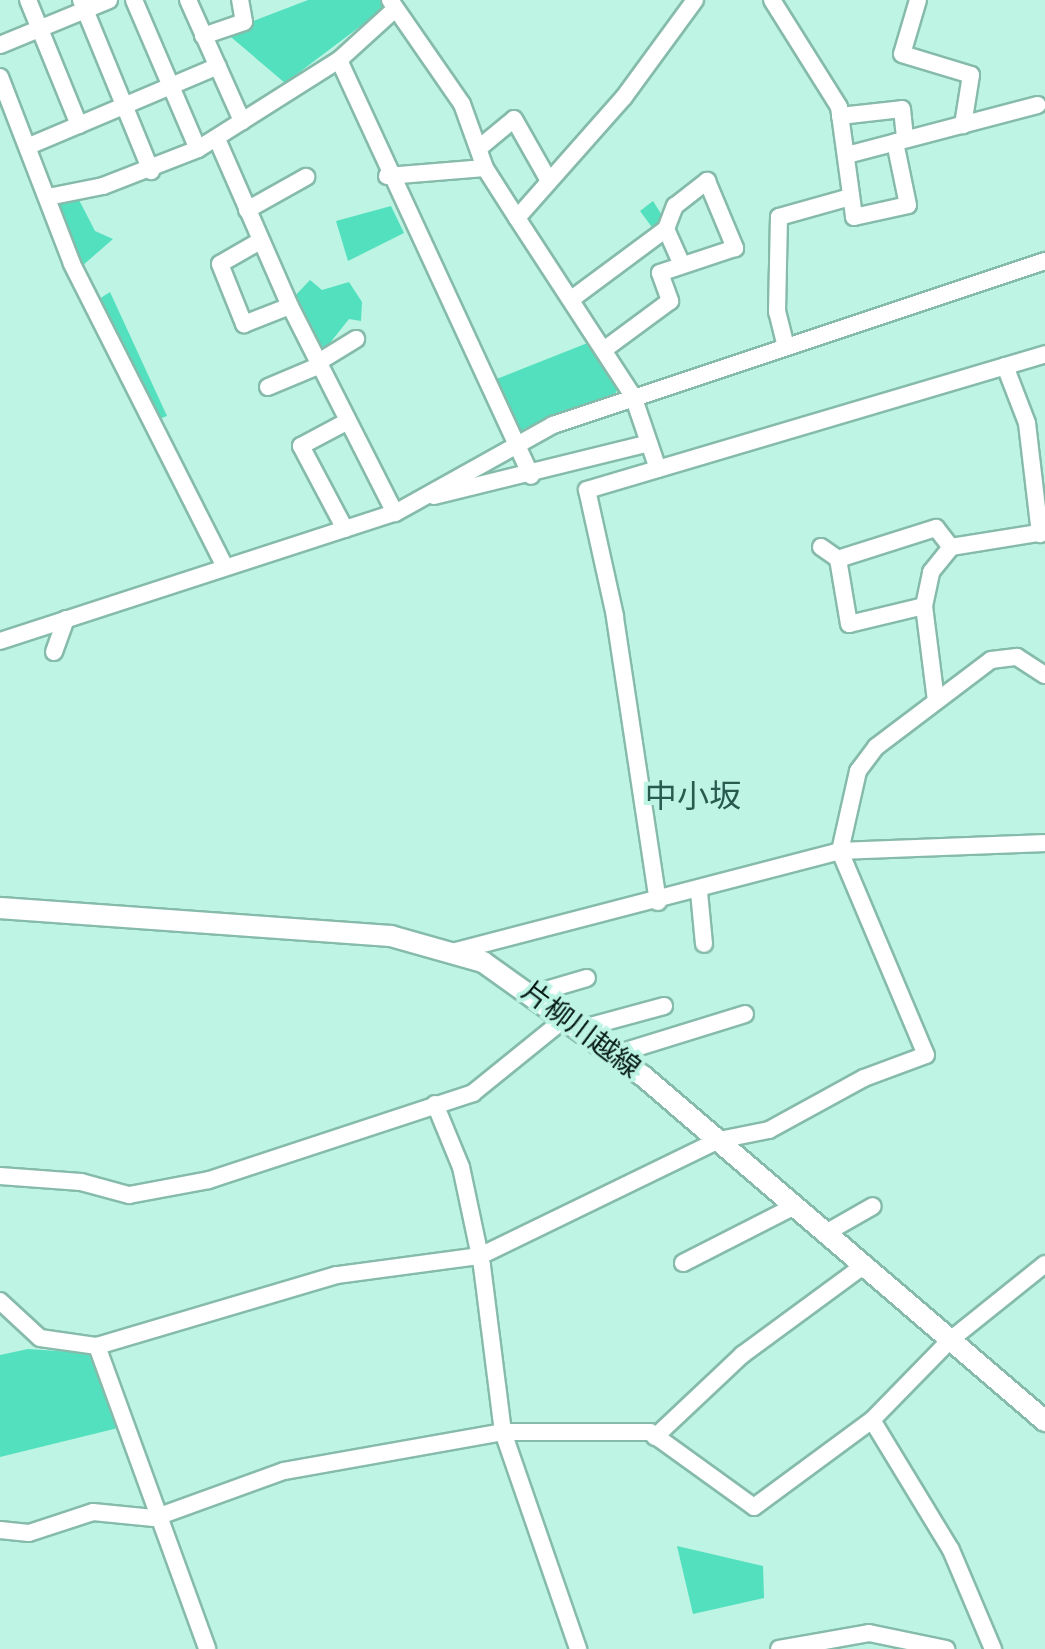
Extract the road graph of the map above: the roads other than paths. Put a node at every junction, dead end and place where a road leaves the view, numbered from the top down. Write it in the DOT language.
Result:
graph roads {
  1 [pos="28,0"];
  2 [pos="109,0"];
  3 [pos="134,0"];
  4 [pos="188,0"];
  5 [pos="240,0"];
  6 [pos="695,0"];
  7 [pos="772,0"];
  8 [pos="918,0"];
  9 [pos="83,5"];
  10 [pos="392,5"];
  11 [pos="40,28"];
  12 [pos="203,36"];
  13 [pos="0,45"];
  14 [pos="339,60"];
  15 [pos="218,66"];
  16 [pos="0,77"];
  17 [pos="171,87"];
  18 [pos="125,105"];
  19 [pos="1038,105"];
  20 [pos="840,116"];
  21 [pos="242,121"];
  22 [pos="79,125"];
  23 [pos="963,125"];
  24 [pos="217,139"];
  25 [pos="900,141"];
  26 [pos="29,146"];
  27 [pos="479,148"];
  28 [pos="198,149"];
  29 [pos="847,155"];
  30 [pos="485,168"];
  31 [pos="151,171"];
  32 [pos="387,176"];
  33 [pos="306,177"];
  34 [pos="548,179"];
  35 [pos="48,197"];
  36 [pos="850,197"];
  37 [pos="247,210"];
  38 [pos="517,218"];
  39 [pos="666,229"];
  40 [pos="260,241"];
  41 [pos="1045,261"];
  42 [pos="682,265"];
  43 [pos="573,298"];
  44 [pos="290,306"];
  45 [pos="356,339"];
  46 [pos="785,343"];
  47 [pos="605,349"];
  48 [pos="1045,354"];
  49 [pos="318,365"];
  50 [pos="1005,366"];
  51 [pos="268,387"];
  52 [pos="633,396"];
  53 [pos="348,421"];
  54 [pos="517,442"];
  55 [pos="649,443"];
  56 [pos="658,469"];
  57 [pos="531,476"];
  58 [pos="432,497"];
  59 [pos="395,513"];
  60 [pos="345,529"];
  61 [pos="1042,533"];
  62 [pos="821,547"];
  63 [pos="951,547"];
  64 [pos="838,559"];
  65 [pos="225,567"];
  66 [pos="924,606"];
  67 [pos="66,619"];
  68 [pos="0,641"];
  69 [pos="54,652"];
  70 [pos="1045,675"];
  71 [pos="936,701"];
  72 [pos="1045,843"];
  73 [pos="840,851"];
  74 [pos="699,892"];
  75 [pos="658,902"];
  76 [pos="0,908"];
  77 [pos="704,944"];
  78 [pos="456,951"];
  79 [pos="587,978"];
  80 [pos="536,993"];
  81 [pos="664,1006"];
  82 [pos="745,1014"];
  83 [pos="575,1022"];
  84 [pos="616,1054"];
  85 [pos="435,1104"];
  86 [pos="719,1140"];
  87 [pos="0,1176"];
  88 [pos="873,1206"];
  89 [pos="793,1207"];
  90 [pos="824,1234"];
  91 [pos="480,1256"];
  92 [pos="683,1263"];
  93 [pos="862,1267"];
  94 [pos="1041,1272"];
  95 [pos="0,1301"];
  96 [pos="949,1341"];
  97 [pos="97,1346"];
  98 [pos="872,1420"];
  99 [pos="1045,1421"];
  100 [pos="503,1432"];
  101 [pos="655,1437"];
  102 [pos="154,1518"];
  103 [pos="0,1530"];
  104 [pos="207,1649"];
  105 [pos="578,1649"];
  106 [pos="779,1649"];
  107 [pos="946,1649"];
  108 [pos="993,1649"];
  1 -- 11 [label="street"];
  2 -- 9 [label="street"];
  3 -- 17 [label="street"];
  4 -- 12 [label="street"];
  5 -- 12 [label="street"];
  6 -- 34 [label="street"];
  7 -- 20 [label="street"];
  8 -- 23 [label="street"];
  9 -- 11 [label="street"];
  9 -- 18 [label="street"];
  10 -- 14 [label="street"];
  10 -- 27 [label="street"];
  11 -- 13 [label="street"];
  11 -- 22 [label="street"];
  12 -- 15 [label="street"];
  14 -- 21 [label="street"];
  14 -- 32 [label="street"];
  15 -- 17 [label="street"];
  15 -- 21 [label="street"];
  16 -- 26 [label="street"];
  17 -- 18 [label="street"];
  17 -- 28 [label="street"];
  18 -- 22 [label="street"];
  18 -- 31 [label="street"];
  19 -- 23 [label="street"];
  20 -- 25 [label="street"];
  20 -- 29 [label="street"];
  21 -- 24 [label="street"];
  22 -- 26 [label="street"];
  23 -- 25 [label="street"];
  24 -- 28 [label="street"];
  24 -- 37 [label="street"];
  25 -- 29 [label="street"];
  25 -- 36 [label="street"];
  26 -- 35 [label="street"];
  27 -- 30 [label="street"];
  27 -- 34 [label="street"];
  28 -- 31 [label="street"];
  29 -- 36 [label="street"];
  30 -- 32 [label="street"];
  30 -- 38 [label="street"];
  31 -- 35 [label="street"];
  32 -- 54 [label="street"];
  33 -- 37 [label="street"];
  34 -- 38 [label="street"];
  35 -- 65 [label="street"];
  36 -- 46 [label="street"];
  37 -- 40 [label="street"];
  38 -- 43 [label="street"];
  39 -- 42 [label="street"];
  39 -- 42 [label="street"];
  39 -- 43 [label="street"];
  40 -- 44 [label="street"];
  40 -- 44 [label="street"];
  41 -- 46 [label="street"];
  42 -- 47 [label="street"];
  43 -- 47 [label="street"];
  44 -- 49 [label="street"];
  45 -- 49 [label="street"];
  46 -- 52 [label="street"];
  47 -- 52 [label="street"];
  48 -- 50 [label="street"];
  49 -- 51 [label="street"];
  49 -- 53 [label="street"];
  50 -- 56 [label="street"];
  50 -- 61 [label="street"];
  52 -- 54 [label="street"];
  52 -- 55 [label="street"];
  53 -- 59 [label="street"];
  53 -- 60 [label="street"];
  54 -- 57 [label="street"];
  54 -- 58 [label="street"];
  55 -- 56 [label="street"];
  55 -- 57 [label="street"];
  56 -- 75 [label="street"];
  57 -- 58 [label="street"];
  58 -- 59 [label="street"];
  59 -- 60 [label="street"];
  60 -- 65 [label="street"];
  61 -- 63 [label="street"];
  62 -- 64 [label="street"];
  63 -- 64 [label="street"];
  63 -- 66 [label="street"];
  64 -- 66 [label="street"];
  65 -- 67 [label="street"];
  66 -- 71 [label="street"];
  67 -- 68 [label="street"];
  67 -- 69 [label="street"];
  70 -- 71 [label="street"];
  71 -- 73 [label="street"];
  72 -- 73 [label="street"];
  73 -- 74 [label="street"];
  73 -- 86 [label="street"];
  74 -- 75 [label="street"];
  74 -- 77 [label="street"];
  75 -- 78 [label="street"];
  76 -- 78 [label="main road, 片柳川越線"];
  78 -- 80 [label="main road, 片柳川越線"];
  79 -- 80 [label="street"];
  80 -- 83 [label="main road, 片柳川越線"];
  81 -- 83 [label="street"];
  82 -- 84 [label="street"];
  83 -- 84 [label="main road, 片柳川越線"];
  83 -- 85 [label="street"];
  84 -- 86 [label="main road, 片柳川越線"];
  85 -- 87 [label="street"];
  85 -- 91 [label="street"];
  86 -- 89 [label="main road, 片柳川越線"];
  86 -- 91 [label="street"];
  88 -- 90 [label="street"];
  89 -- 90 [label="main road, 片柳川越線"];
  89 -- 92 [label="street"];
  90 -- 93 [label="main road, 片柳川越線"];
  91 -- 97 [label="street"];
  91 -- 100 [label="street"];
  93 -- 96 [label="main road, 片柳川越線"];
  93 -- 101 [label="street"];
  94 -- 96 [label="street"];
  95 -- 97 [label="street"];
  96 -- 98 [label="street"];
  96 -- 99 [label="main road, 片柳川越線"];
  97 -- 102 [label="street"];
  98 -- 101 [label="street"];
  98 -- 108 [label="street"];
  100 -- 101 [label="street"];
  100 -- 102 [label="street"];
  100 -- 105 [label="street"];
  102 -- 103 [label="street"];
  102 -- 104 [label="street"];
  106 -- 107 [label="street"];
}
